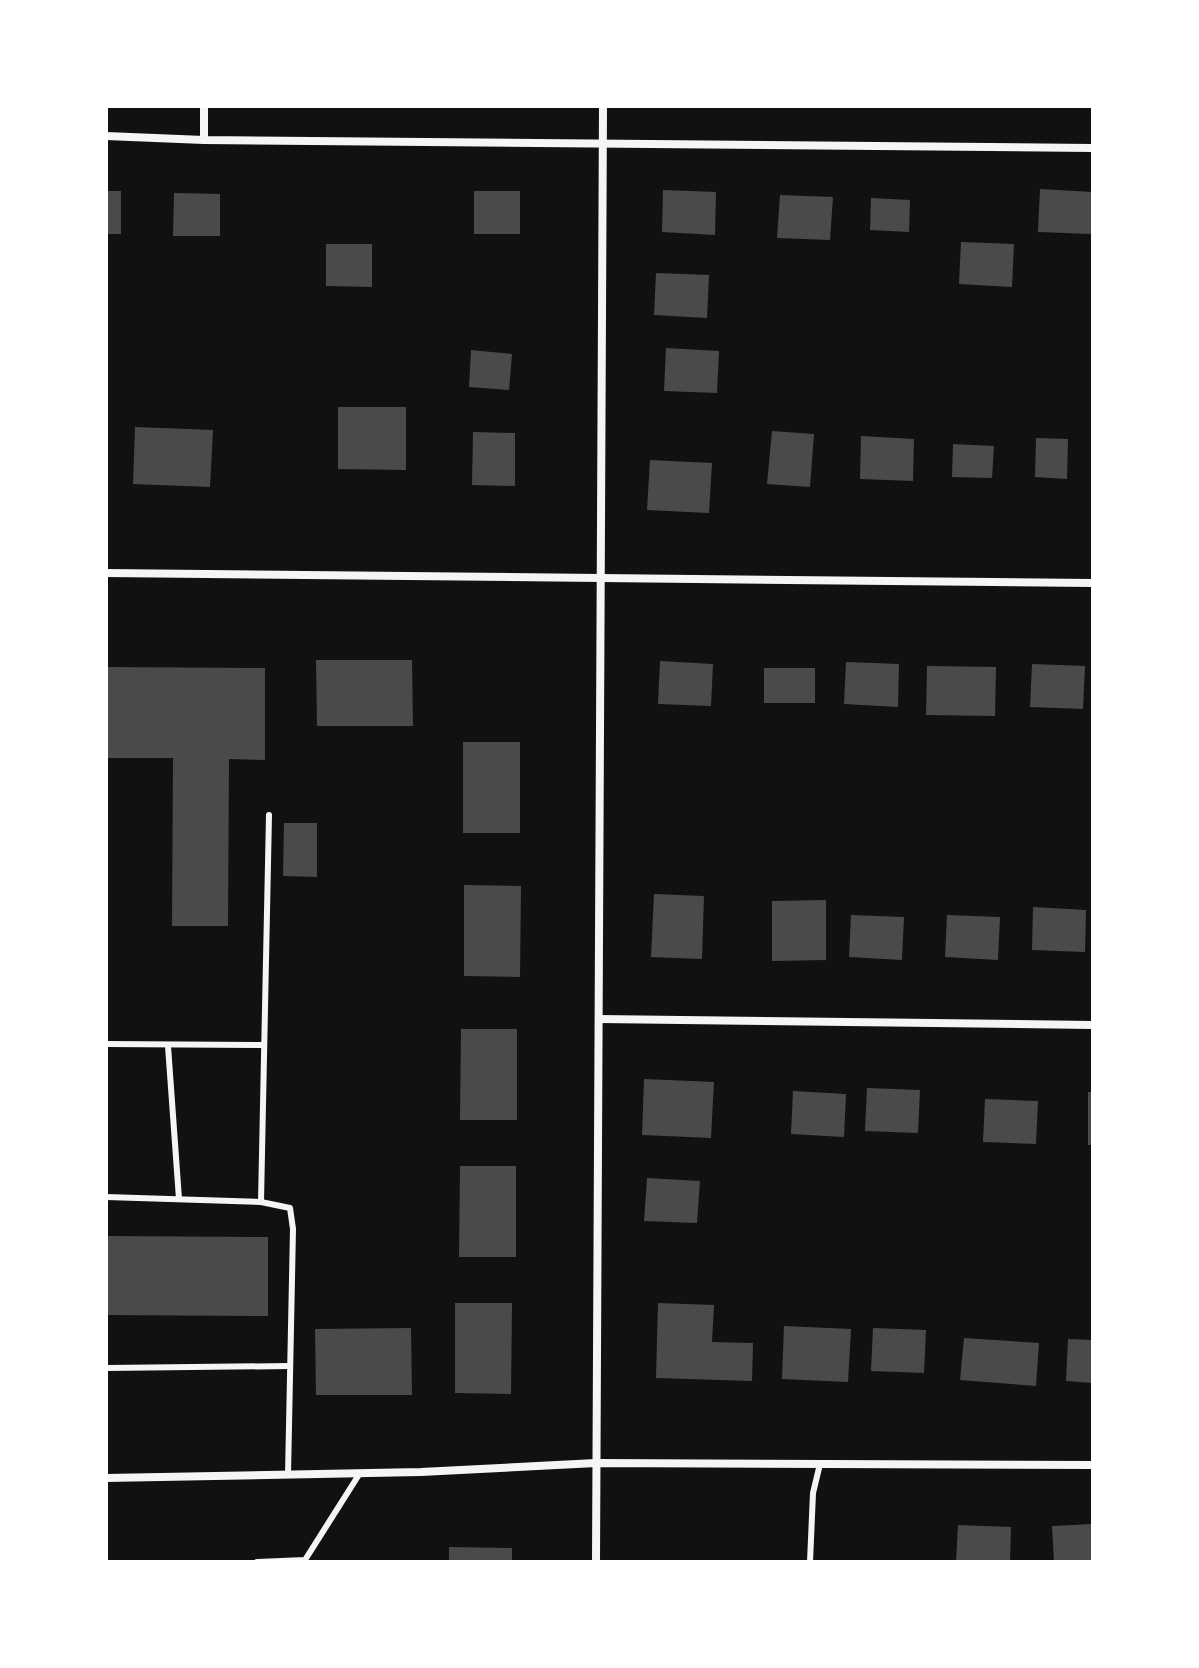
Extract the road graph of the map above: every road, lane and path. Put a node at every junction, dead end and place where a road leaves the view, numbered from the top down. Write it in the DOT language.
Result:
graph roads {
  1 [pos="204,106"];
  2 [pos="603,106"];
  3 [pos="106,136"];
  4 [pos="204,140"];
  5 [pos="603,145"];
  6 [pos="1093,148"];
  7 [pos="106,573"];
  8 [pos="601,578"];
  9 [pos="1093,583"];
  10 [pos="269,815"];
  11 [pos="599,1019"];
  12 [pos="1093,1025"];
  13 [pos="106,1044"];
  14 [pos="264,1045"];
  15 [pos="168,1046"];
  16 [pos="106,1197"];
  17 [pos="179,1199"];
  18 [pos="261,1202"];
  19 [pos="289,1366"];
  20 [pos="106,1368"];
  21 [pos="596,1463"];
  22 [pos="820,1464"];
  23 [pos="1093,1465"];
  24 [pos="360,1473"];
  25 [pos="288,1475"];
  26 [pos="106,1478"];
  27 [pos="257,1562"];
  28 [pos="596,1562"];
  29 [pos="810,1562"];
  1 -- 4 [label="street"];
  2 -- 5 [label="street"];
  3 -- 4 [label="street"];
  4 -- 5 [label="street"];
  5 -- 6 [label="street"];
  5 -- 8 [label="street"];
  7 -- 8 [label="street"];
  8 -- 9 [label="street"];
  8 -- 11 [label="street"];
  10 -- 14 [label="lane"];
  11 -- 12 [label="street"];
  11 -- 21 [label="street"];
  13 -- 15 [label="lane"];
  14 -- 15 [label="lane"];
  14 -- 18 [label="lane"];
  15 -- 17 [label="lane"];
  16 -- 17 [label="lane"];
  17 -- 18 [label="lane"];
  18 -- 19 [label="lane"];
  19 -- 20 [label="lane"];
  19 -- 25 [label="lane"];
  21 -- 22 [label="street"];
  21 -- 24 [label="street"];
  21 -- 28 [label="street"];
  22 -- 23 [label="street"];
  22 -- 29 [label="lane"];
  24 -- 25 [label="street"];
  24 -- 27 [label="lane"];
  25 -- 26 [label="street"];
}
